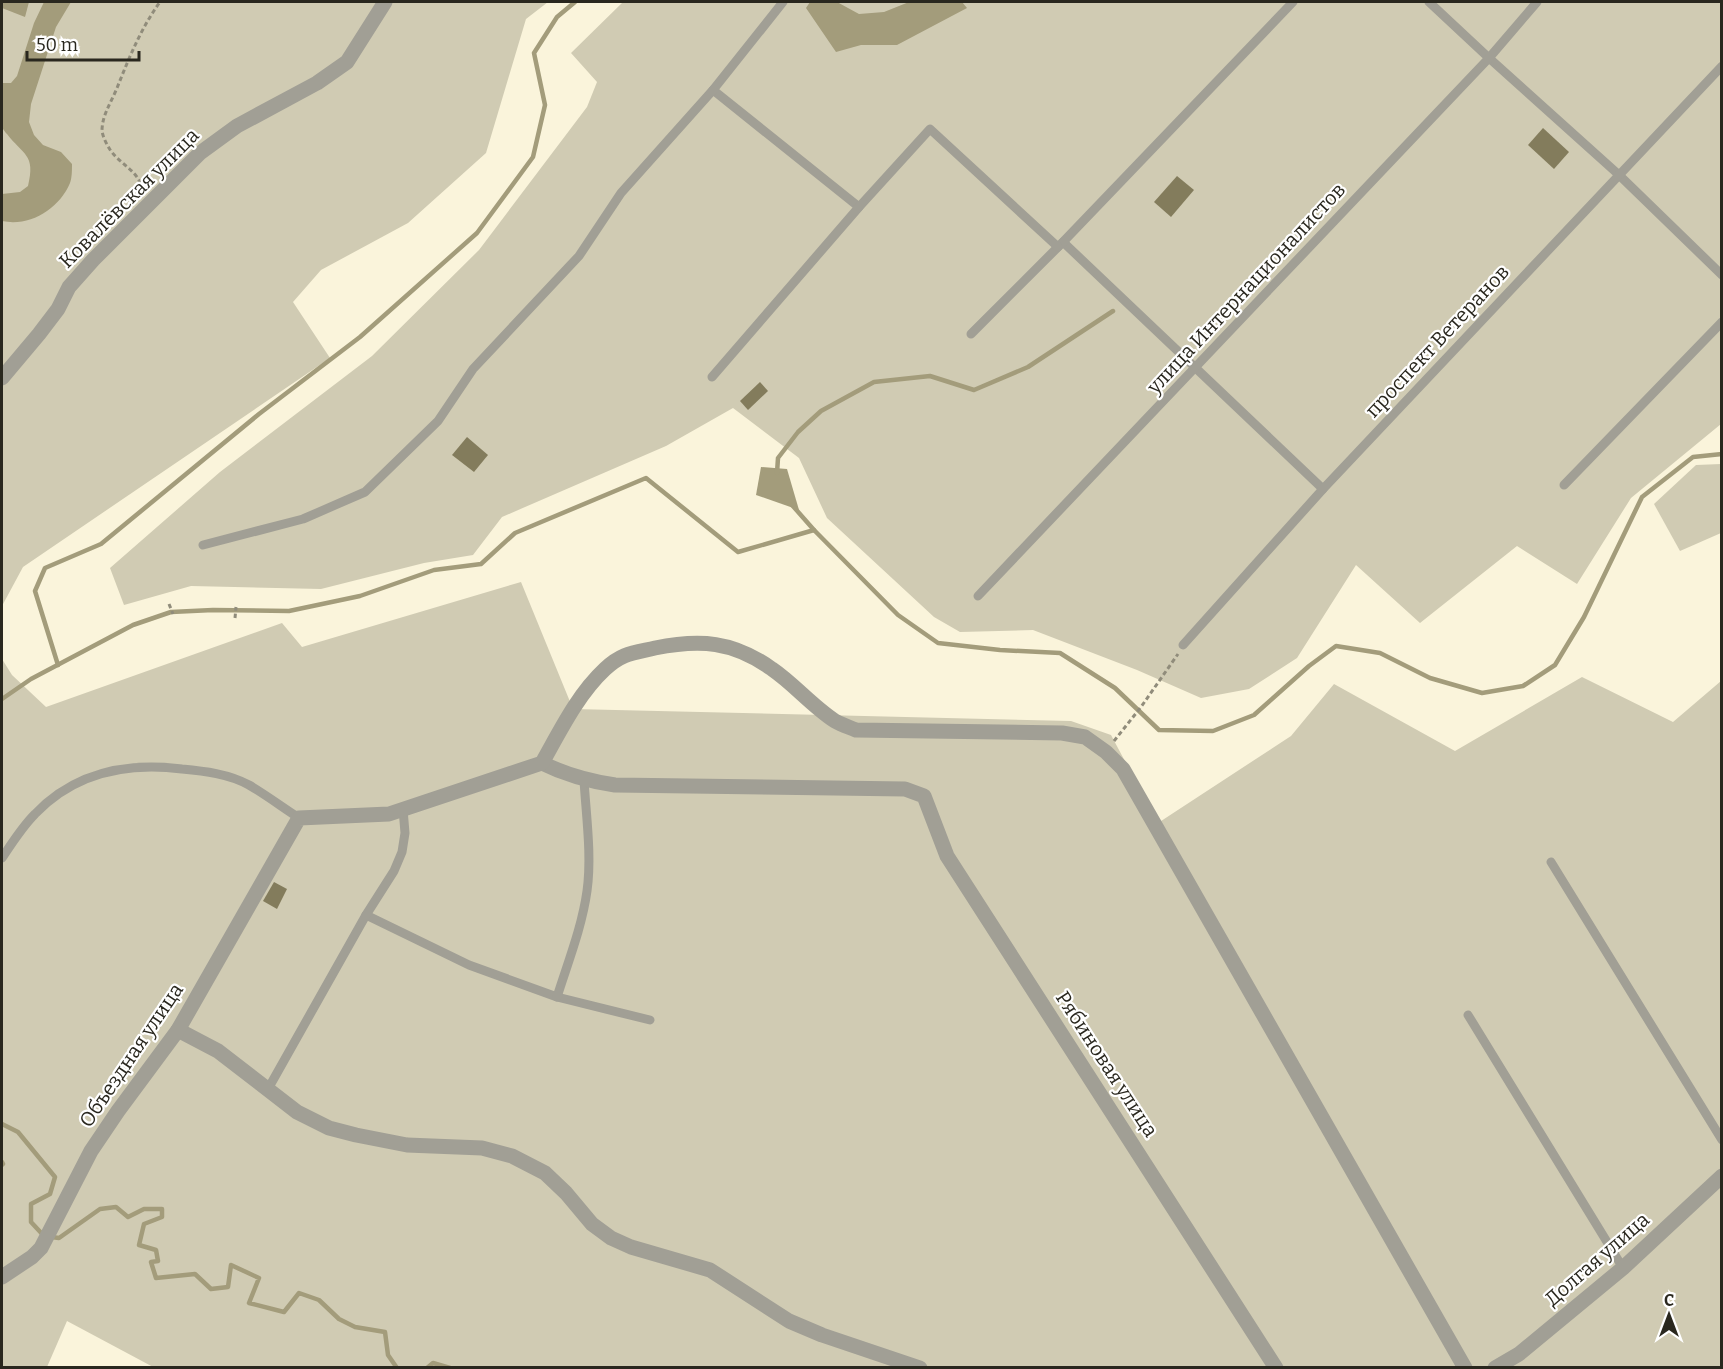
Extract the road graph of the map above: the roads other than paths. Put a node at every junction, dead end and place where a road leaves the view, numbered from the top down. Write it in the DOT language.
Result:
graph roads {
  1 [pos="385,2"];
  2 [pos="783,2"];
  3 [pos="1293,2"];
  4 [pos="1429,2"];
  5 [pos="1537,2"];
  6 [pos="1489,58"];
  7 [pos="1722,66"];
  8 [pos="713,90"];
  9 [pos="1618,174"];
  10 [pos="859,207"];
  11 [pos="1061,244"];
  12 [pos="1722,275"];
  13 [pos="1722,322"];
  14 [pos="971,334"];
  15 [pos="1196,368"];
  16 [pos="712,377"];
  17 [pos="2,378"];
  18 [pos="1564,485"];
  19 [pos="1323,489"];
  20 [pos="203,544"];
  21 [pos="978,596"];
  22 [pos="1184,645"];
  23 [pos="542,763"];
  24 [pos="584,780"];
  25 [pos="403,809"];
  26 [pos="299,818"];
  27 [pos="2,858"];
  28 [pos="1551,862"];
  29 [pos="366,915"];
  30 [pos="557,997"];
  31 [pos="1468,1015"];
  32 [pos="650,1020"];
  33 [pos="178,1030"];
  34 [pos="268,1089"];
  35 [pos="1722,1140"];
  36 [pos="1722,1176"];
  37 [pos="1623,1268"];
  38 [pos="2,1277"];
  39 [pos="1497,1367"];
  40 [pos="920,1368"];
  41 [pos="1276,1368"];
  42 [pos="1465,1368"];
  1 -- 17 [label="street, Ковалёвская улица"];
  2 -- 8 [label="lane"];
  3 -- 11 [label="lane"];
  4 -- 6 [label="lane"];
  5 -- 6 [label="lane, улица Интернационалистов"];
  6 -- 9 [label="lane"];
  6 -- 15 [label="lane, улица Интернационалистов"];
  7 -- 9 [label="lane, проспект Ветеранов"];
  8 -- 10 [label="lane"];
  8 -- 20 [label="lane"];
  9 -- 12 [label="lane"];
  9 -- 19 [label="lane, проспект Ветеранов"];
  10 -- 11 [label="lane"];
  10 -- 16 [label="lane"];
  11 -- 14 [label="lane"];
  11 -- 15 [label="lane"];
  13 -- 18 [label="lane"];
  15 -- 19 [label="lane"];
  15 -- 21 [label="lane, улица Интернационалистов"];
  19 -- 22 [label="lane, проспект Ветеранов"];
  23 -- 24 [label="street"];
  23 -- 25 [label="street"];
  23 -- 42 [label="street"];
  24 -- 30 [label="lane"];
  24 -- 41 [label="street, Рябиновая улица"];
  25 -- 26 [label="street"];
  25 -- 29 [label="lane"];
  26 -- 27 [label="lane"];
  26 -- 33 [label="street, Объездная улица"];
  28 -- 35 [label="lane"];
  29 -- 30 [label="lane"];
  29 -- 34 [label="lane"];
  30 -- 32 [label="lane"];
  31 -- 37 [label="lane"];
  33 -- 34 [label="street"];
  33 -- 38 [label="street, Объездная улица"];
  34 -- 40 [label="street"];
  36 -- 37 [label="street, Долгая улица"];
  37 -- 39 [label="street, Долгая улица"];
}
